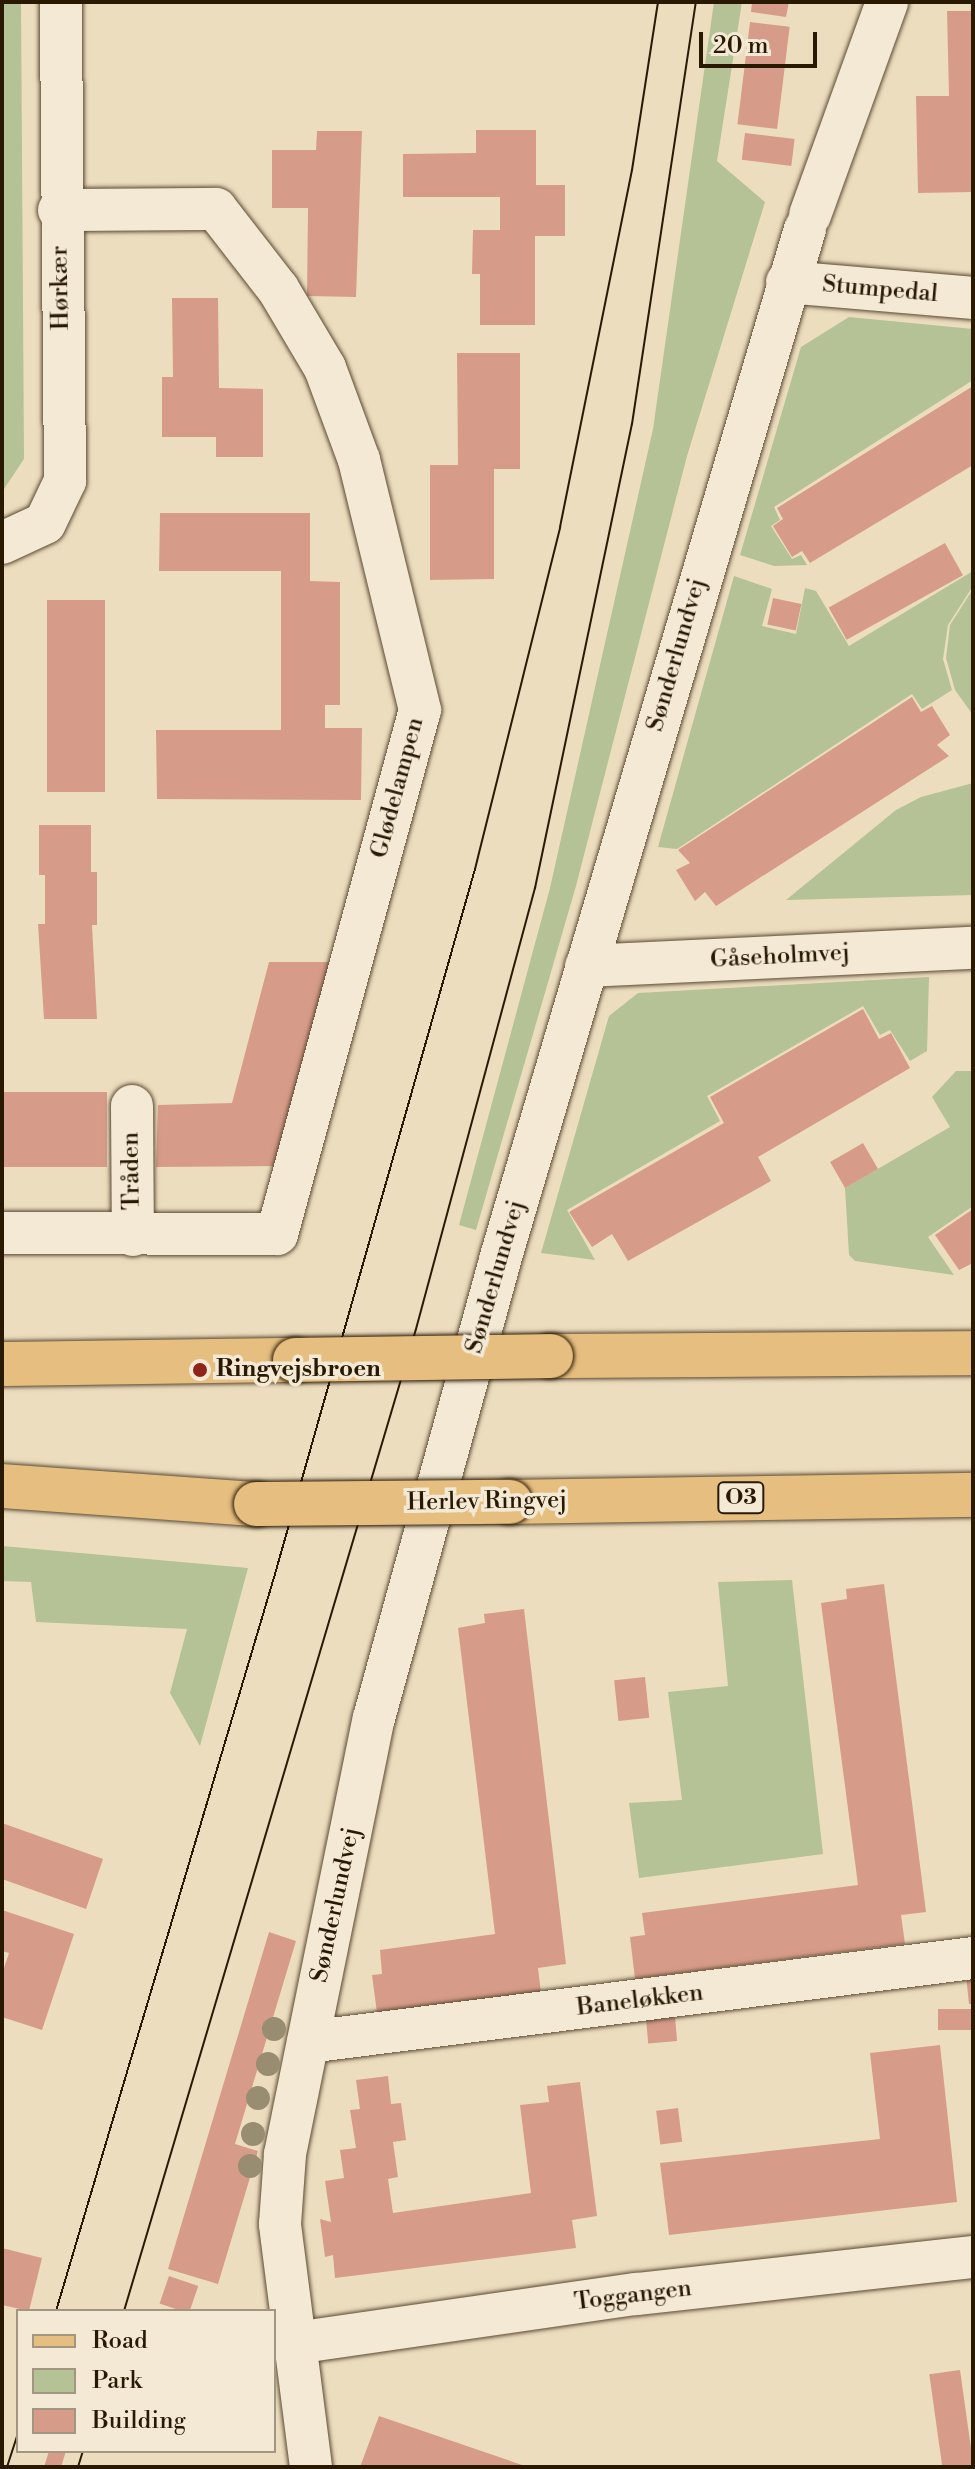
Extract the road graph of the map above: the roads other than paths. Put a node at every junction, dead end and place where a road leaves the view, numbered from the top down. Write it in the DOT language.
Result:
graph roads {
  1 [pos="61,2"];
  2 [pos="887,2"];
  3 [pos="59,210"];
  4 [pos="787,282"];
  5 [pos="973,298"];
  6 [pos="2,543"];
  7 [pos="973,948"];
  8 [pos="586,966"];
  9 [pos="132,1106"];
  10 [pos="2,1233"];
  11 [pos="133,1235"];
  12 [pos="973,1353"];
  13 [pos="2,1364"];
  14 [pos="2,1486"];
  15 [pos="973,1495"];
  16 [pos="973,1958"];
  17 [pos="308,2042"];
  18 [pos="973,2257"];
  19 [pos="295,2343"];
  20 [pos="311,2467"];
  1 -- 3 [label="street, Hørkær"];
  2 -- 4 [label="street, Sønderlundvej"];
  3 -- 6 [label="street, Hørkær"];
  3 -- 11 [label="street, Glødelampen"];
  4 -- 5 [label="street, Stumpedal"];
  4 -- 8 [label="street, Sønderlundvej"];
  7 -- 8 [label="street, Gåseholmvej"];
  8 -- 17 [label="street, Sønderlundvej"];
  9 -- 11 [label="street, Tråden"];
  10 -- 11 [label="street, Glødelampen"];
  12 -- 13 [label="main road, bridge"];
  14 -- 15 [label="main road, Herlev Ringvej / O3, bridge"];
  16 -- 17 [label="street, Baneløkken"];
  17 -- 19 [label="street, Sønderlundvej"];
  18 -- 19 [label="street, Toggangen"];
  19 -- 20 [label="street, Sønderlundvej"];
}
